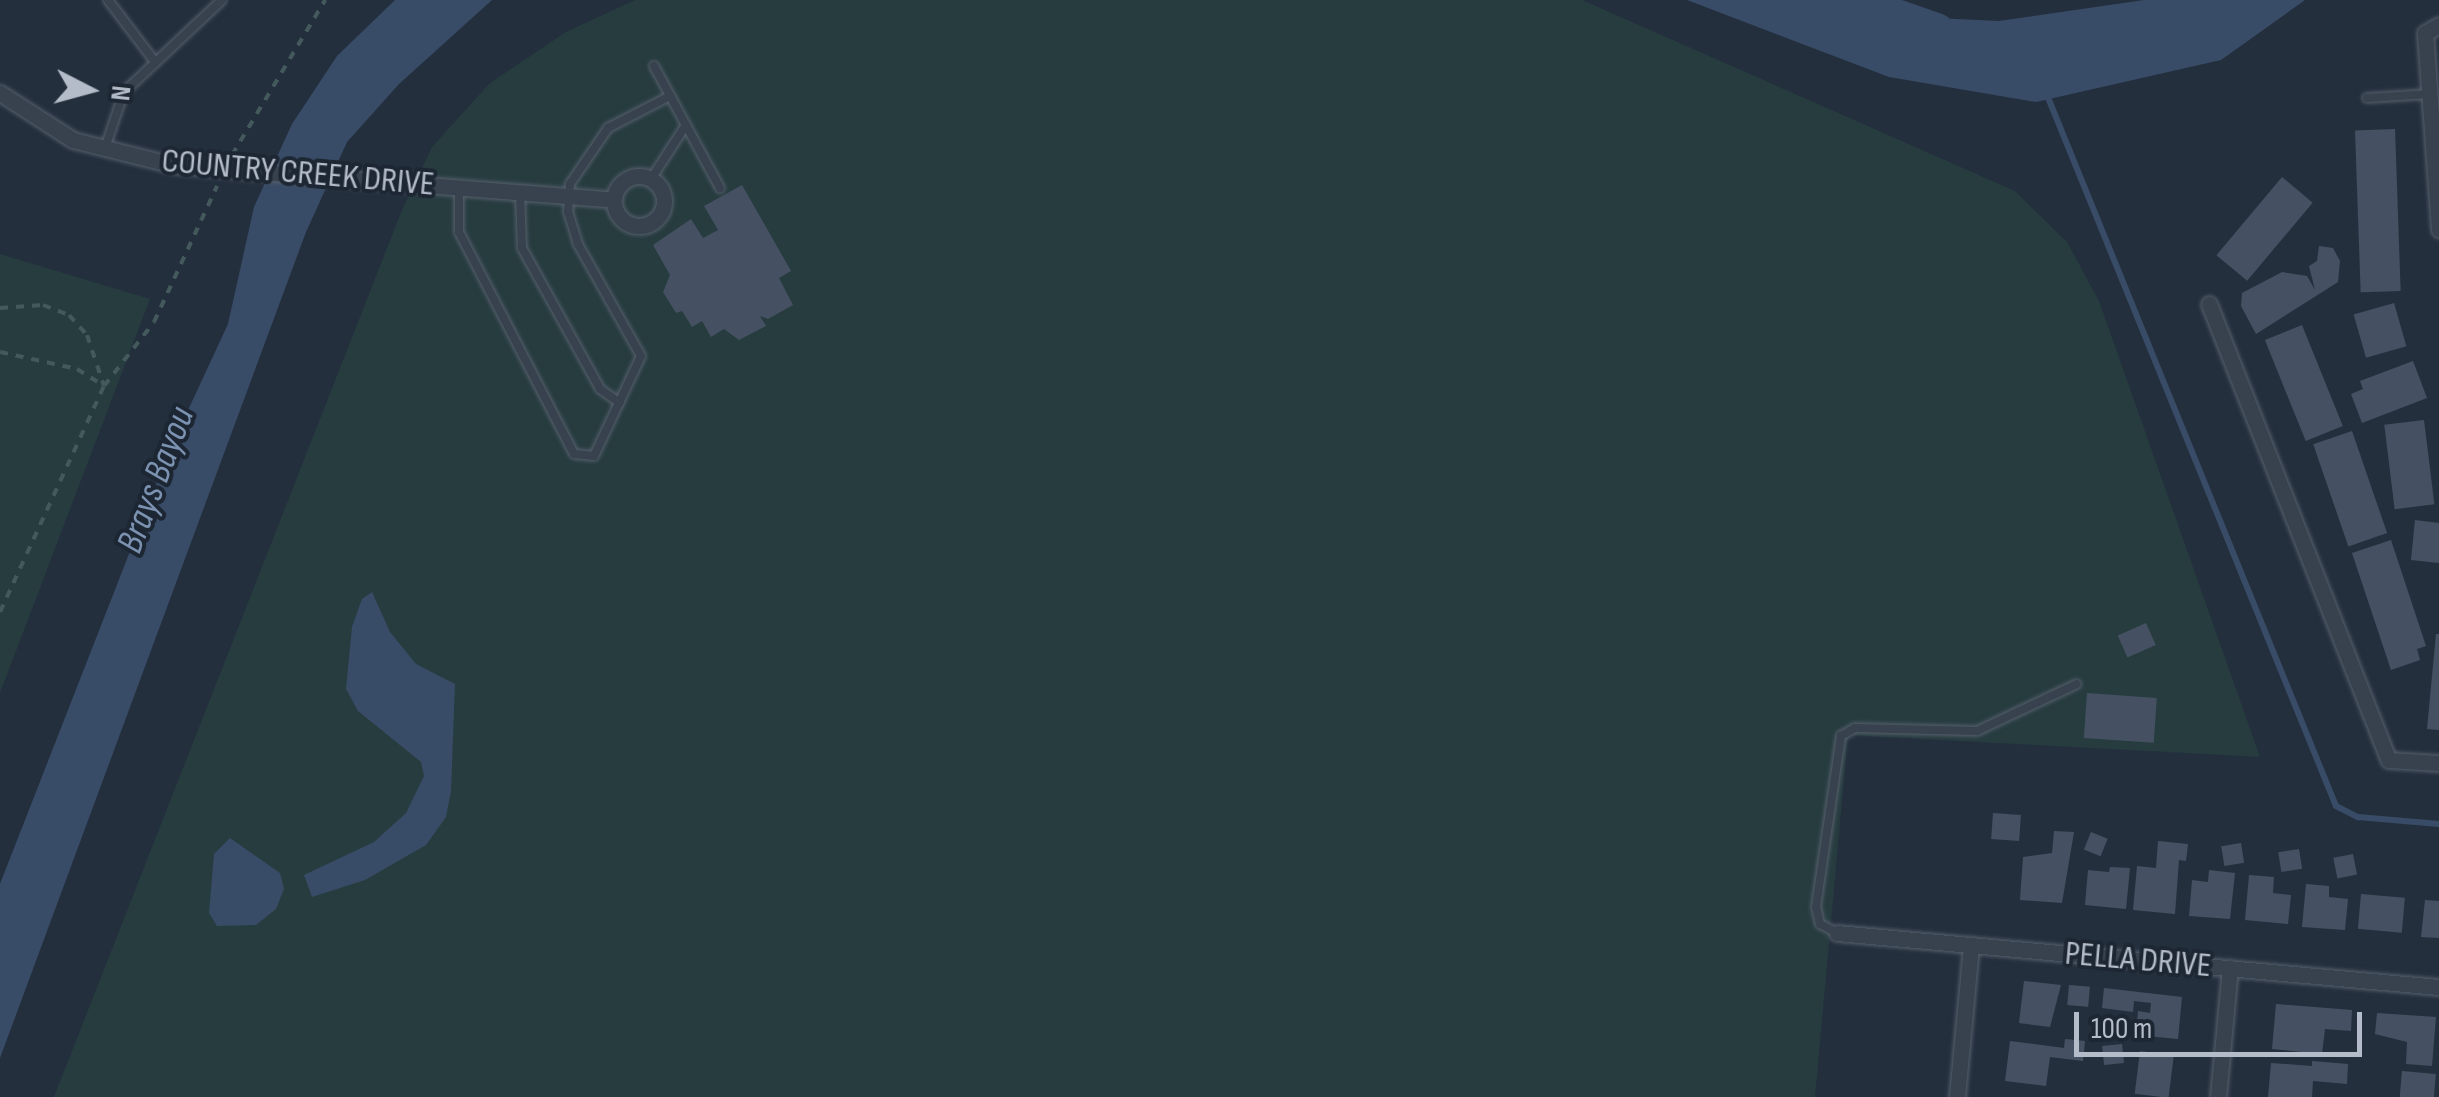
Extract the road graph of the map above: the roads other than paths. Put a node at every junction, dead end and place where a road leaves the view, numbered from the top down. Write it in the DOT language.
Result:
graph roads {
  1 [pos="108,0"];
  2 [pos="222,0"];
  3 [pos="2439,25"];
  4 [pos="155,62"];
  5 [pos="654,66"];
  6 [pos="0,93"];
  7 [pos="2430,94"];
  8 [pos="670,96"];
  9 [pos="2367,98"];
  10 [pos="686,126"];
  11 [pos="105,152"];
  12 [pos="651,179"];
  13 [pos="459,187"];
  14 [pos="720,188"];
  15 [pos="520,192"];
  16 [pos="569,196"];
  17 [pos="614,200"];
  18 [pos="2439,230"];
  19 [pos="2209,304"];
  20 [pos="620,403"];
  21 [pos="2077,684"];
  22 [pos="2439,763"];
  23 [pos="1837,933"];
  24 [pos="1972,945"];
  25 [pos="2230,968"];
  26 [pos="2439,987"];
  27 [pos="1957,1097"];
  28 [pos="2218,1097"];
  1 -- 4 [label="lane"];
  2 -- 4 [label="lane"];
  3 -- 7 [label="street"];
  4 -- 11 [label="lane"];
  5 -- 8 [label="lane"];
  6 -- 11 [label="street, COUNTRY CREEK DRIVE"];
  7 -- 9 [label="lane"];
  7 -- 18 [label="street"];
  8 -- 10 [label="lane"];
  8 -- 16 [label="lane"];
  10 -- 12 [label="lane"];
  10 -- 14 [label="lane"];
  11 -- 13 [label="street, COUNTRY CREEK DRIVE"];
  12 -- 17 [label="street"];
  12 -- 17 [label="street, COUNTRY CREEK DRIVE"];
  13 -- 15 [label="street, COUNTRY CREEK DRIVE"];
  13 -- 20 [label="lane"];
  15 -- 16 [label="street, COUNTRY CREEK DRIVE"];
  15 -- 20 [label="lane"];
  16 -- 17 [label="street, COUNTRY CREEK DRIVE"];
  16 -- 20 [label="lane"];
  19 -- 22 [label="street"];
  21 -- 23 [label="lane"];
  23 -- 24 [label="street, PELLA DRIVE"];
  24 -- 25 [label="street, PELLA DRIVE"];
  24 -- 27 [label="street"];
  25 -- 26 [label="street, PELLA DRIVE"];
  25 -- 28 [label="street"];
}
